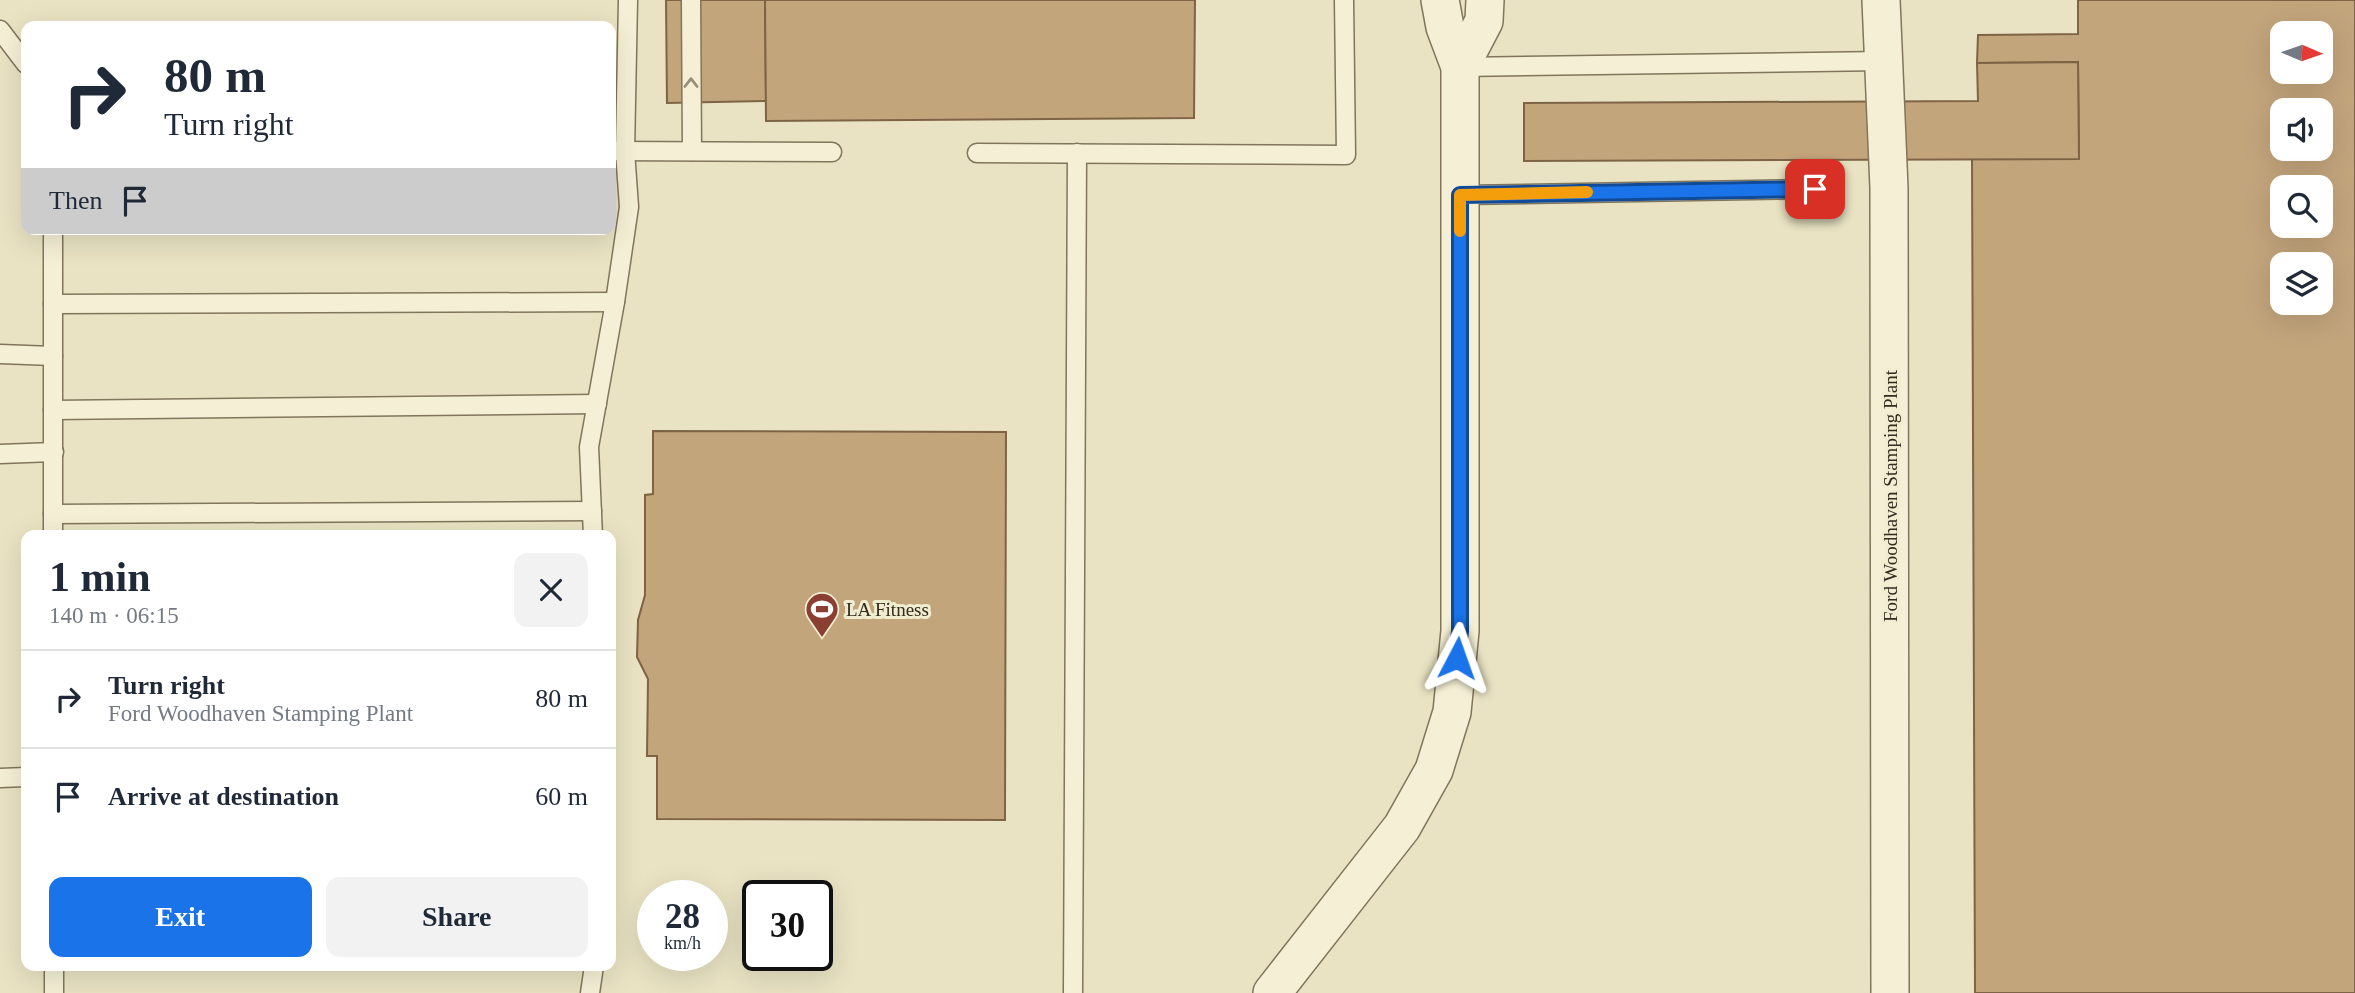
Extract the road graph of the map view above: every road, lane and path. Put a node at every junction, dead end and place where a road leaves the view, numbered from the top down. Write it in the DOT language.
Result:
graph roads {
  1 [pos="628,0"];
  2 [pos="691,0"];
  3 [pos="1344,0"];
  4 [pos="1440,0"];
  5 [pos="1485,0"];
  6 [pos="1881,0"];
  7 [pos="0,30"];
  8 [pos="21,57"];
  9 [pos="1884,61"];
  10 [pos="1460,67"];
  11 [pos="618,151"];
  12 [pos="692,151"];
  13 [pos="832,152"];
  14 [pos="976,153"];
  15 [pos="1077,153"];
  16 [pos="1815,189"];
  17 [pos="1460,195"];
  18 [pos="53,235"];
  19 [pos="615,302"];
  20 [pos="53,304"];
  21 [pos="0,354"];
  22 [pos="53,356"];
  23 [pos="597,404"];
  24 [pos="53,410"];
  25 [pos="54,452"];
  26 [pos="0,453"];
  27 [pos="592,511"];
  28 [pos="53,514"];
  29 [pos="53,530"];
  30 [pos="593,530"];
  31 [pos="21,777"];
  32 [pos="0,778"];
  33 [pos="54,971"];
  34 [pos="593,971"];
  35 [pos="54,993"];
  36 [pos="590,993"];
  37 [pos="1073,993"];
  38 [pos="1272,993"];
  39 [pos="1891,993"];
  1 -- 11 [label="lane"];
  12 -- 2 [label="lane, one-way"];
  3 -- 15 [label="lane"];
  4 -- 10 [label="street"];
  5 -- 10 [label="street"];
  6 -- 9 [label="street, Ford Woodhaven Stamping Plant"];
  7 -- 8 [label="lane"];
  9 -- 10 [label="lane"];
  9 -- 39 [label="street, Ford Woodhaven Stamping Plant"];
  10 -- 17 [label="street"];
  11 -- 12 [label="lane"];
  11 -- 19 [label="lane"];
  12 -- 13 [label="lane"];
  14 -- 15 [label="lane"];
  15 -- 37 [label="lane"];
  16 -- 17 [label="lane"];
  17 -- 38 [label="street"];
  18 -- 20 [label="lane"];
  19 -- 20 [label="lane"];
  19 -- 23 [label="lane"];
  20 -- 22 [label="lane"];
  21 -- 22 [label="lane"];
  22 -- 24 [label="lane"];
  23 -- 24 [label="lane"];
  23 -- 27 [label="lane"];
  24 -- 25 [label="lane"];
  25 -- 26 [label="lane"];
  25 -- 28 [label="lane"];
  27 -- 28 [label="lane"];
  27 -- 30 [label="lane"];
  28 -- 29 [label="lane"];
  31 -- 32 [label="lane"];
  33 -- 35 [label="lane"];
  34 -- 36 [label="lane"];
}
